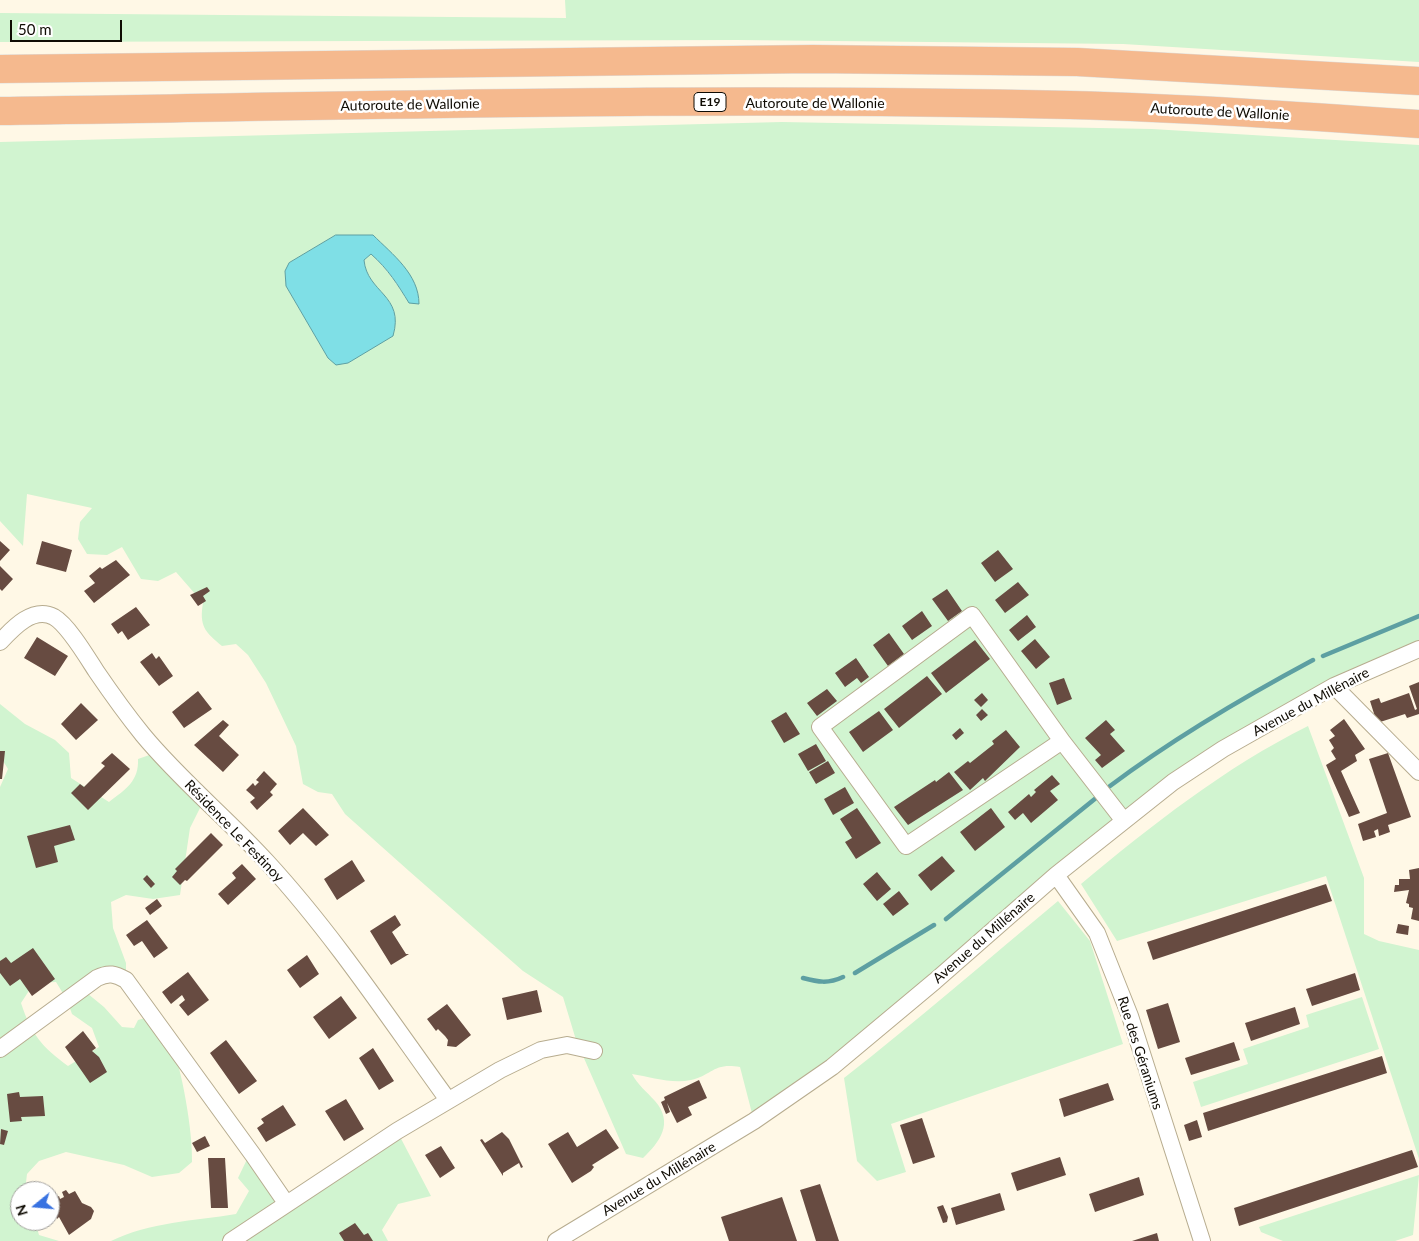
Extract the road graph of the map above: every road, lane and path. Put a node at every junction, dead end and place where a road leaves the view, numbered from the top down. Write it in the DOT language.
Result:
graph roads {
  1 [pos="0,69"];
  2 [pos="1419,81"];
  3 [pos="0,111"];
  4 [pos="1419,124"];
  5 [pos="0,642"];
  6 [pos="1419,650"];
  7 [pos="1334,686"];
  8 [pos="1062,741"];
  9 [pos="1419,772"];
  10 [pos="1124,821"];
  11 [pos="1056,875"];
  12 [pos="0,1048"];
  13 [pos="594,1051"];
  14 [pos="448,1100"];
  15 [pos="286,1203"];
  16 [pos="574,1237"];
  17 [pos="231,1241"];
  18 [pos="552,1241"];
  19 [pos="556,1241"];
  20 [pos="1202,1241"];
  1 -- 2 [label="highway"];
  3 -- 4 [label="highway, Autoroute de Wallonie / E19"];
  5 -- 14 [label="street, Résidence Le Festinoy"];
  6 -- 7 [label="street, Avenue du Millénaire"];
  7 -- 9 [label="street"];
  7 -- 10 [label="street, Avenue du Millénaire"];
  8 -- 8 [label="street"];
  8 -- 10 [label="street"];
  10 -- 11 [label="street, Avenue du Millénaire"];
  11 -- 16 [label="street, Avenue du Millénaire"];
  11 -- 20 [label="street, Rue des Géraniums"];
  12 -- 15 [label="street"];
  13 -- 14 [label="street"];
  14 -- 15 [label="street"];
  15 -- 17 [label="street"];
  16 -- 18 [label="street"];
  16 -- 19 [label="street, Avenue du Millénaire"];
}
